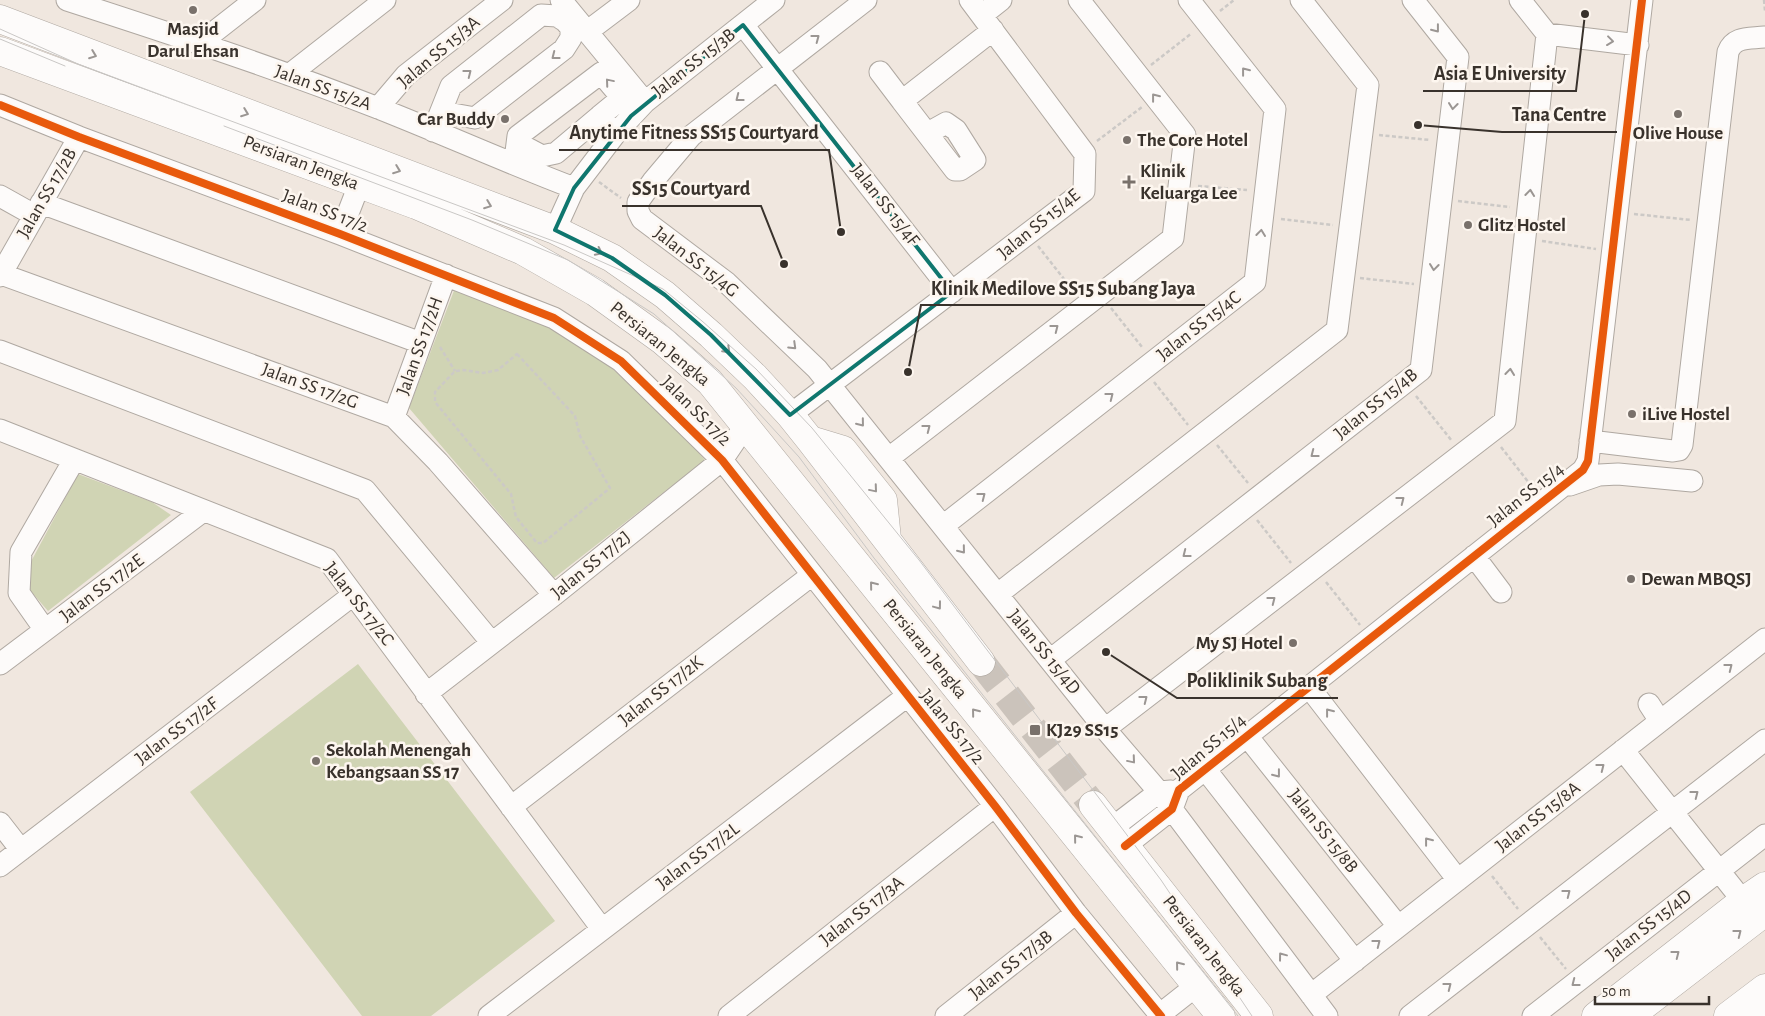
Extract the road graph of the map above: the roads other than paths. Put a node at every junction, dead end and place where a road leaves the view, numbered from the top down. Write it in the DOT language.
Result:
graph roads {
  1 [pos="67,0"];
  2 [pos="385,0"];
  3 [pos="502,0"];
  4 [pos="540,0"];
  5 [pos="561,0"];
  6 [pos="629,0"];
  7 [pos="774,0"];
  8 [pos="866,0"];
  9 [pos="1001,0"];
  10 [pos="1079,0"];
  11 [pos="1189,0"];
  12 [pos="1301,0"];
  13 [pos="1520,0"];
  14 [pos="1642,0"];
  15 [pos="1419,2"];
  16 [pos="242,4"];
  17 [pos="0,9"];
  18 [pos="981,15"];
  19 [pos="0,19"];
  20 [pos="743,25"];
  21 [pos="588,31"];
  22 [pos="1547,34"];
  23 [pos="1765,37"];
  24 [pos="47,38"];
  25 [pos="200,43"];
  26 [pos="1638,45"];
  27 [pos="0,51"];
  28 [pos="491,55"];
  29 [pos="0,61"];
  30 [pos="40,66"];
  31 [pos="777,68"];
  32 [pos="880,72"];
  33 [pos="289,76"];
  34 [pos="902,101"];
  35 [pos="645,102"];
  36 [pos="0,105"];
  37 [pos="378,108"];
  38 [pos="442,112"];
  39 [pos="600,116"];
  40 [pos="434,131"];
  41 [pos="616,134"];
  42 [pos="928,134"];
  43 [pos="79,137"];
  44 [pos="513,158"];
  45 [pos="359,185"];
  46 [pos="574,188"];
  47 [pos="0,196"];
  48 [pos="38,209"];
  49 [pos="555,230"];
  50 [pos="340,234"];
  51 [pos="1,275"];
  52 [pos="446,275"];
  53 [pos="952,292"];
  54 [pos="423,337"];
  55 [pos="0,351"];
  56 [pos="830,385"];
  57 [pos="790,416"];
  58 [pos="394,417"];
  59 [pos="745,426"];
  60 [pos="1,433"];
  61 [pos="1590,442"];
  62 [pos="889,458"];
  63 [pos="74,460"];
  64 [pos="722,460"];
  65 [pos="1618,474"];
  66 [pos="1692,481"];
  67 [pos="1560,488"];
  68 [pos="203,511"];
  69 [pos="943,526"];
  70 [pos="1474,556"];
  71 [pos="812,575"];
  72 [pos="1501,592"];
  73 [pos="998,594"];
  74 [pos="353,595"];
  75 [pos="554,595"];
  76 [pos="45,630"];
  77 [pos="1765,639"];
  78 [pos="492,643"];
  79 [pos="1050,660"];
  80 [pos="981,662"];
  81 [pos="0,664"];
  82 [pos="1309,687"];
  83 [pos="426,694"];
  84 [pos="907,696"];
  85 [pos="1105,728"];
  86 [pos="1247,736"];
  87 [pos="1765,740"];
  88 [pos="1624,750"];
  89 [pos="1204,769"];
  90 [pos="1170,797"];
  91 [pos="1093,805"];
  92 [pos="995,806"];
  93 [pos="511,807"];
  94 [pos="1672,812"];
  95 [pos="0,823"];
  96 [pos="1765,835"];
  97 [pos="1118,837"];
  98 [pos="21,850"];
  99 [pos="0,866"];
  100 [pos="1719,871"];
  101 [pos="1458,880"];
  102 [pos="1765,886"];
  103 [pos="1754,906"];
  104 [pos="1076,913"];
  105 [pos="1398,926"];
  106 [pos="602,929"];
  107 [pos="1355,961"];
  108 [pos="1196,986"];
  109 [pos="1765,988"];
  110 [pos="1311,995"];
  111 [pos="1160,1015"];
  112 [pos="489,1016"];
  113 [pos="729,1016"];
  114 [pos="946,1016"];
  115 [pos="1221,1016"];
  116 [pos="1259,1016"];
  117 [pos="1327,1016"];
  118 [pos="1410,1016"];
  119 [pos="1533,1016"];
  120 [pos="1596,1016"];
  121 [pos="1630,1016"];
  122 [pos="1728,1016"];
  1 -- 25 [label="street, Jalan SS 15/2A"];
  2 -- 33 [label="street"];
  3 -- 37 [label="street, Jalan SS 15/3A"];
  4 -- 28 [label="street"];
  5 -- 21 [label="street"];
  6 -- 21 [label="street"];
  7 -- 20 [label="street, Jalan SS 15/3B"];
  31 -- 8 [label="street, Jalan SS 15/4G, one-way"];
  9 -- 18 [label="street"];
  62 -- 10 [label="street, one-way"];
  69 -- 11 [label="street, Jalan SS 15/4C, one-way"];
  12 -- 73 [label="street"];
  13 -- 22 [label="street"];
  14 -- 26 [label="street, Jalan SS 15/4"];
  15 -- 79 [label="street, Jalan SS 15/4B, one-way"];
  16 -- 25 [label="street"];
  17 -- 24 [label="main road"];
  18 -- 34 [label="street"];
  18 -- 53 [label="street, Jalan SS 15/4E"];
  19 -- 24 [label="main road, Persiaran Jengka"];
  20 -- 31 [label="street, Jalan SS 15/4F"];
  20 -- 35 [label="street, Jalan SS 15/3B"];
  21 -- 35 [label="street"];
  22 -- 26 [label="street, one-way"];
  85 -- 22 [label="street, one-way"];
  23 -- 61 [label="street"];
  24 -- 49 [label="main road, Persiaran Jengka, one-way"];
  25 -- 33 [label="street, Jalan SS 15/2A"];
  26 -- 61 [label="street, Jalan SS 15/4"];
  27 -- 30 [label="main road, Persiaran Jengka"];
  38 -- 28 [label="street, one-way"];
  28 -- 38 [label="street, one-way"];
  29 -- 30 [label="main road"];
  30 -- 45 [label="main road, Persiaran Jengka"];
  31 -- 53 [label="street, Jalan SS 15/4F"];
  31 -- 56 [label="street, Jalan SS 15/4G, one-way"];
  32 -- 34 [label="street"];
  33 -- 37 [label="street, Jalan SS 15/2A"];
  34 -- 42 [label="street"];
  35 -- 41 [label="street, Jalan SS 15/3B"];
  36 -- 43 [label="street, Jalan SS 17/2"];
  37 -- 40 [label="street, Jalan SS 15/2A"];
  38 -- 40 [label="street"];
  39 -- 41 [label="street"];
  39 -- 44 [label="street"];
  39 -- 44 [label="street, one-way"];
  40 -- 44 [label="street, Jalan SS 15/2A"];
  41 -- 46 [label="street, Jalan SS 15/3B"];
  43 -- 48 [label="street, Jalan SS 17/2B"];
  43 -- 50 [label="street, Jalan SS 17/2"];
  44 -- 46 [label="street, Jalan SS 15/2A"];
  45 -- 50 [label="street, Jalan SS 17/2"];
  45 -- 59 [label="main road, Persiaran Jengka"];
  46 -- 49 [label="street, Jalan SS 15/3B"];
  47 -- 48 [label="street"];
  48 -- 51 [label="street, Jalan SS 17/2B"];
  48 -- 54 [label="street"];
  49 -- 57 [label="main road, Persiaran Jengka, one-way"];
  50 -- 52 [label="street, Jalan SS 17/2"];
  51 -- 58 [label="street, Jalan SS 17/2G"];
  52 -- 54 [label="street, Jalan SS 17/2H"];
  52 -- 64 [label="street, Jalan SS 17/2"];
  53 -- 56 [label="street, Jalan SS 15/4E"];
  54 -- 58 [label="street, Jalan SS 17/2H"];
  55 -- 78 [label="street"];
  56 -- 57 [label="street, Jalan SS 15/4E"];
  56 -- 62 [label="street, Jalan SS 15/4D, one-way"];
  57 -- 80 [label="main road, Persiaran Jengka, one-way"];
  58 -- 75 [label="street, Jalan SS 17/2G"];
  59 -- 64 [label="street, Jalan SS 17/2J"];
  108 -- 59 [label="main road, Persiaran Jengka, one-way"];
  60 -- 63 [label="street, Jalan SS 17/2C"];
  61 -- 65 [label="street"];
  61 -- 67 [label="street, Jalan SS 15/4"];
  62 -- 69 [label="street, Jalan SS 15/4D"];
  63 -- 68 [label="street, Jalan SS 17/2C"];
  63 -- 76 [label="street"];
  64 -- 71 [label="street, Jalan SS 17/2"];
  64 -- 75 [label="street, Jalan SS 17/2J"];
  65 -- 66 [label="street"];
  65 -- 67 [label="street"];
  67 -- 70 [label="street, Jalan SS 15/4"];
  68 -- 74 [label="street, Jalan SS 17/2C"];
  68 -- 76 [label="street, Jalan SS 17/2E"];
  69 -- 73 [label="street, Jalan SS 15/4D, one-way"];
  70 -- 72 [label="street"];
  70 -- 82 [label="street, Jalan SS 15/4"];
  71 -- 84 [label="street, Jalan SS 17/2"];
  71 -- 93 [label="street, Jalan SS 17/2K"];
  73 -- 79 [label="street, Jalan SS 15/4D"];
  74 -- 83 [label="street, Jalan SS 17/2C"];
  74 -- 98 [label="street, Jalan SS 17/2F"];
  75 -- 78 [label="street, Jalan SS 17/2J"];
  76 -- 81 [label="street, Jalan SS 17/2E"];
  88 -- 77 [label="street, Jalan SS 15/8A, one-way"];
  78 -- 83 [label="street, Jalan SS 17/2J"];
  79 -- 85 [label="street, Jalan SS 15/4D"];
  82 -- 86 [label="street, Jalan SS 15/4"];
  101 -- 82 [label="street, one-way"];
  83 -- 93 [label="street, Jalan SS 17/2C"];
  84 -- 92 [label="street, Jalan SS 17/2"];
  84 -- 106 [label="street, Jalan SS 17/2L"];
  85 -- 90 [label="street, Jalan SS 15/4D, one-way"];
  86 -- 89 [label="street, Jalan SS 15/4"];
  86 -- 105 [label="street, Jalan SS 15/8B, one-way"];
  94 -- 87 [label="street, one-way"];
  88 -- 94 [label="street"];
  101 -- 88 [label="street, Jalan SS 15/8A, one-way"];
  89 -- 90 [label="street, Jalan SS 15/4"];
  89 -- 107 [label="street"];
  90 -- 97 [label="street, Jalan SS 15/4"];
  110 -- 90 [label="street, Jalan SS 15/4D, one-way"];
  91 -- 97 [label="main road, Persiaran Jengka"];
  92 -- 104 [label="street, Jalan SS 17/2"];
  92 -- 113 [label="street, Jalan SS 17/3A"];
  93 -- 106 [label="street, Jalan SS 17/2C"];
  94 -- 100 [label="street"];
  118 -- 94 [label="street, one-way"];
  95 -- 98 [label="street"];
  96 -- 100 [label="street, Jalan SS 15/4D"];
  97 -- 116 [label="main road, Persiaran Jengka"];
  98 -- 99 [label="street, Jalan SS 17/2F"];
  100 -- 103 [label="street"];
  100 -- 119 [label="street, Jalan SS 15/4D, one-way"];
  101 -- 105 [label="street, Jalan SS 15/8A"];
  102 -- 103 [label="main road"];
  120 -- 103 [label="main road, one-way"];
  121 -- 103 [label="main road, one-way"];
  104 -- 111 [label="street, Jalan SS 17/2"];
  104 -- 114 [label="street, Jalan SS 17/3B"];
  107 -- 105 [label="street, Jalan SS 15/8A, one-way"];
  106 -- 112 [label="street, Jalan SS 17/2L"];
  107 -- 110 [label="street, Jalan SS 15/8A"];
  108 -- 111 [label="street"];
  108 -- 115 [label="main road, Persiaran Jengka"];
  109 -- 122 [label="main road"];
  110 -- 117 [label="street, Jalan SS 15/4D"];
}
